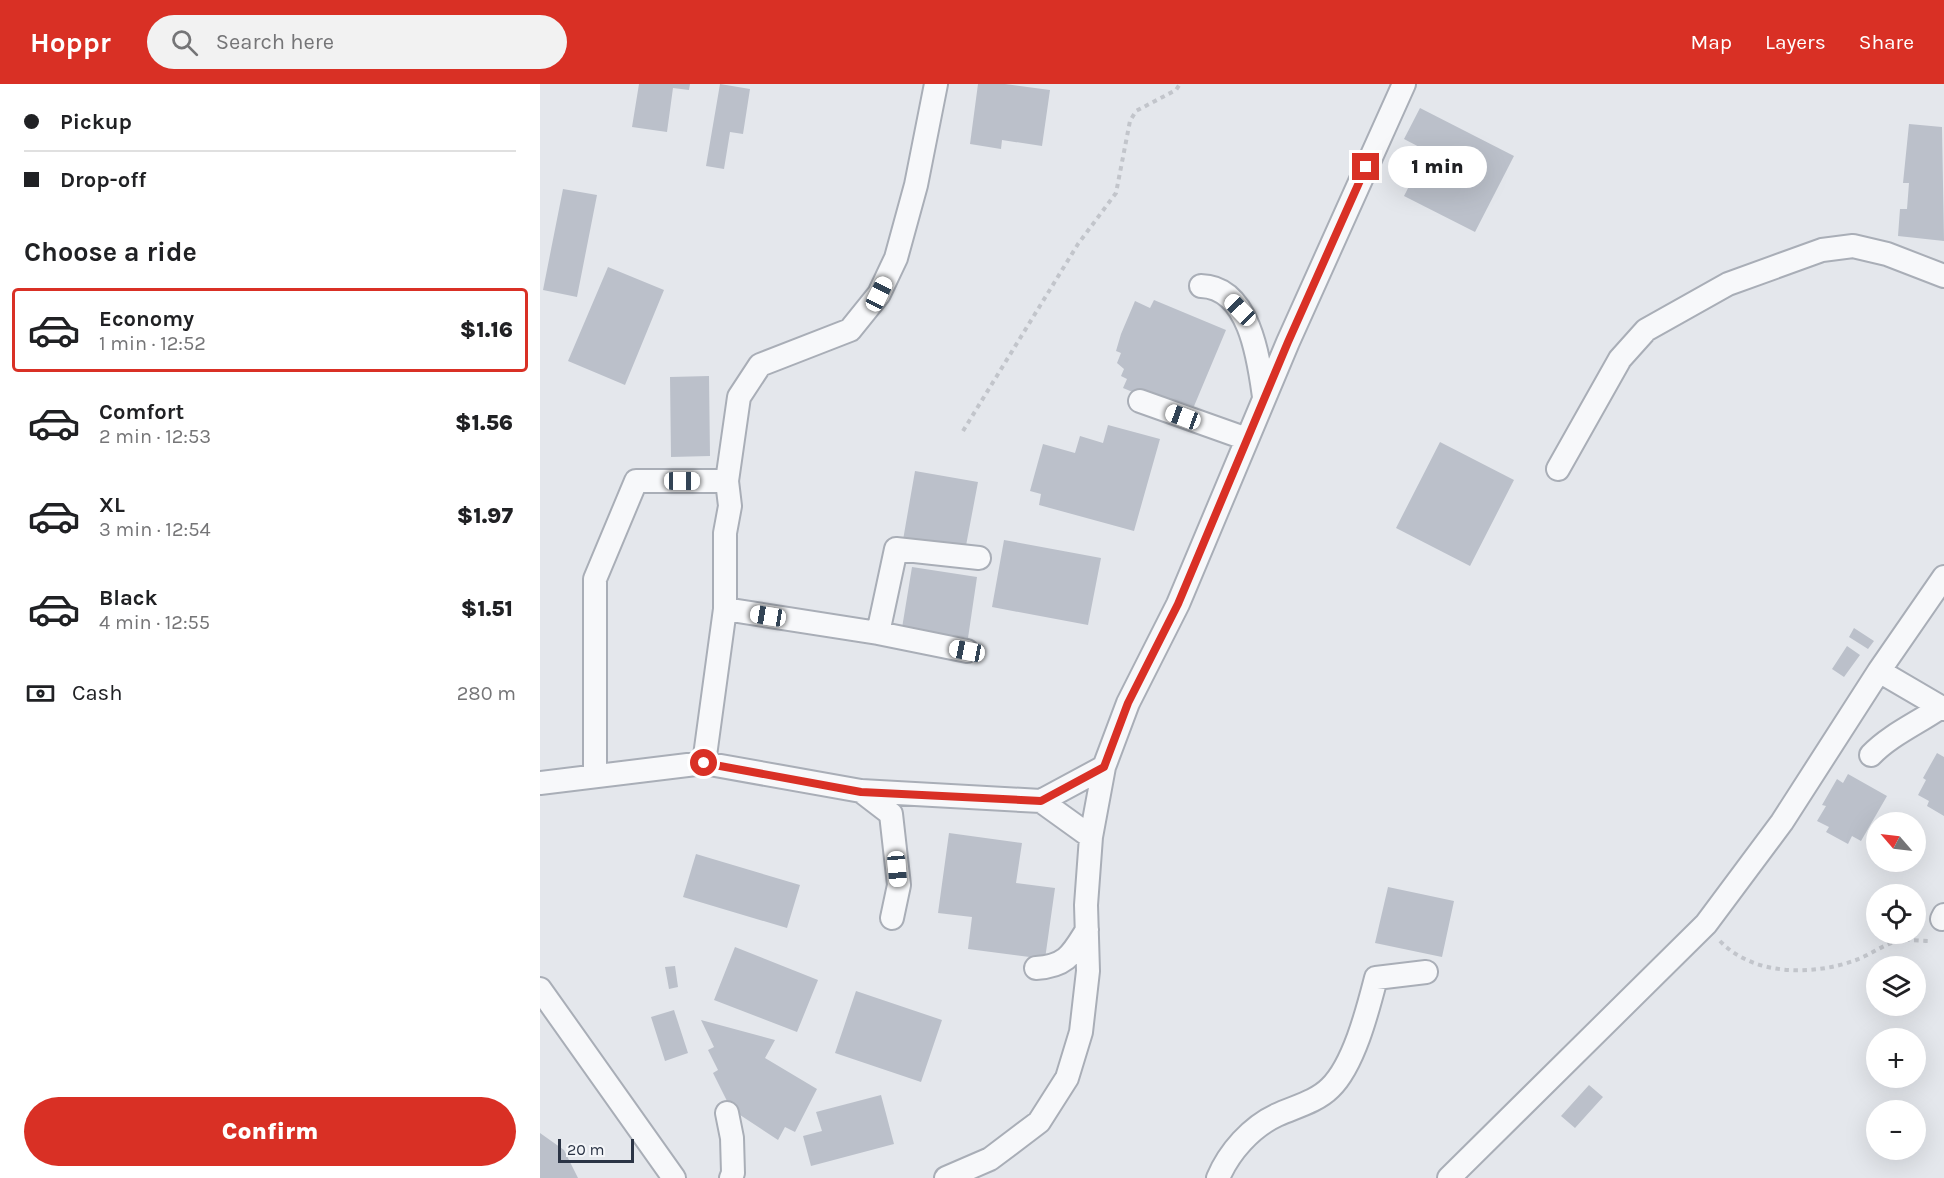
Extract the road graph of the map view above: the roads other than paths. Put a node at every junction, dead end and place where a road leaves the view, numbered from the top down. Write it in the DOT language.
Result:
graph roads {
  1 [pos="936,84"];
  2 [pos="1404,84"];
  3 [pos="1944,276"];
  4 [pos="1201,286"];
  5 [pos="1264,398"];
  6 [pos="1140,401"];
  7 [pos="1247,439"];
  8 [pos="1558,469"];
  9 [pos="727,481"];
  10 [pos="979,558"];
  11 [pos="1944,577"];
  12 [pos="725,609"];
  13 [pos="878,633"];
  14 [pos="967,651"];
  15 [pos="1879,671"];
  16 [pos="1943,708"];
  17 [pos="1871,755"];
  18 [pos="704,763"];
  19 [pos="1104,767"];
  20 [pos="595,774"];
  21 [pos="540,783"];
  22 [pos="861,792"];
  23 [pos="1041,801"];
  24 [pos="1092,837"];
  25 [pos="892,918"];
  26 [pos="1087,930"];
  27 [pos="1036,968"];
  28 [pos="1426,972"];
  29 [pos="540,989"];
  30 [pos="727,1113"];
  31 [pos="674,1178"];
  32 [pos="731,1178"];
  33 [pos="946,1178"];
  34 [pos="1218,1178"];
  35 [pos="1449,1178"];
  1 -- 9 [label="street"];
  2 -- 5 [label="street"];
  3 -- 8 [label="street"];
  4 -- 5 [label="street"];
  5 -- 7 [label="street"];
  6 -- 7 [label="street"];
  7 -- 19 [label="street"];
  9 -- 12 [label="street"];
  9 -- 20 [label="street"];
  10 -- 13 [label="street"];
  11 -- 15 [label="street"];
  12 -- 13 [label="street"];
  12 -- 18 [label="street"];
  13 -- 14 [label="street"];
  15 -- 16 [label="street"];
  15 -- 35 [label="street"];
  16 -- 17 [label="street"];
  18 -- 20 [label="street"];
  18 -- 22 [label="street"];
  19 -- 23 [label="street"];
  19 -- 24 [label="street"];
  20 -- 21 [label="street"];
  22 -- 23 [label="street"];
  22 -- 25 [label="street"];
  23 -- 24 [label="street"];
  24 -- 26 [label="street"];
  26 -- 27 [label="street"];
  26 -- 33 [label="street"];
  28 -- 34 [label="street"];
  29 -- 31 [label="street"];
  30 -- 32 [label="street"];
}
